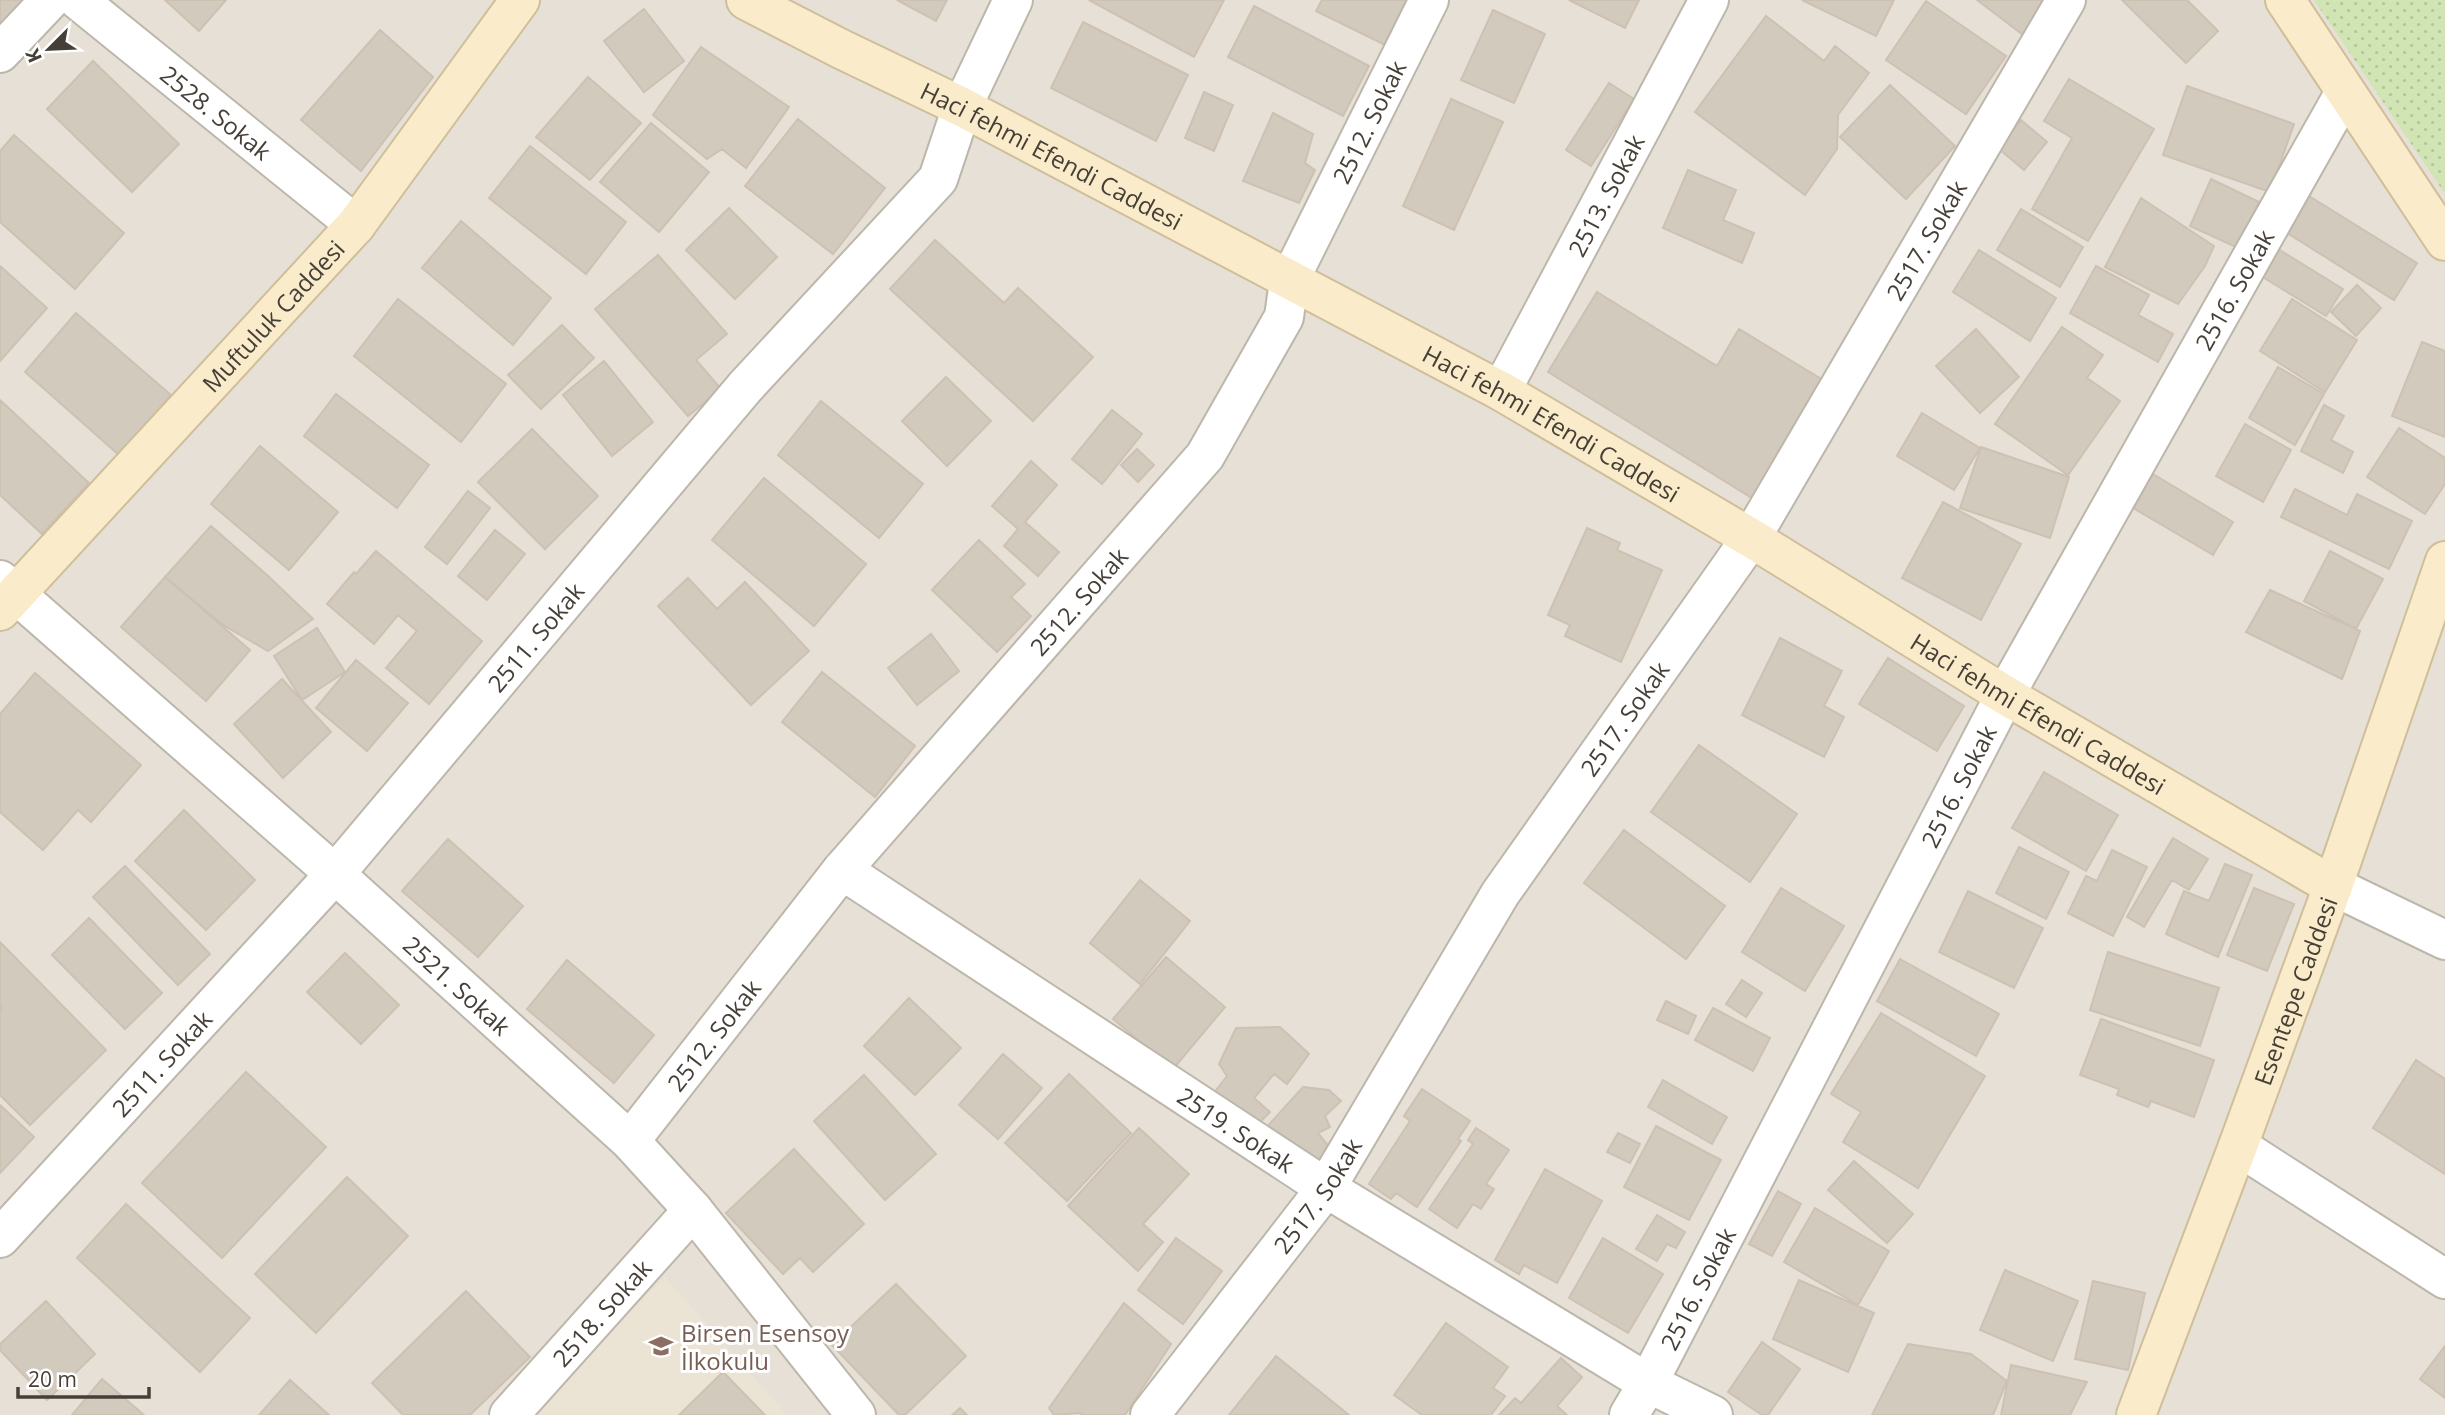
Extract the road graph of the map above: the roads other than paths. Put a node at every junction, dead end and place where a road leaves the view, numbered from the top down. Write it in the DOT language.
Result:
graph roads {
  1 [pos="50,0"];
  2 [pos="78,0"];
  3 [pos="520,0"];
  4 [pos="746,0"];
  5 [pos="1013,0"];
  6 [pos="1429,0"];
  7 [pos="1709,0"];
  8 [pos="2066,0"];
  9 [pos="2286,0"];
  10 [pos="0,53"];
  11 [pos="2346,92"];
  12 [pos="962,107"];
  13 [pos="356,225"];
  14 [pos="2445,241"];
  15 [pos="1289,281"];
  16 [pos="1501,391"];
  17 [pos="1751,537"];
  18 [pos="2445,561"];
  19 [pos="5,595"];
  20 [pos="2005,695"];
  21 [pos="842,870"];
  22 [pos="335,874"];
  23 [pos="2333,886"];
  24 [pos="2445,940"];
  25 [pos="630,1141"];
  26 [pos="2238,1146"];
  27 [pos="1326,1188"];
  28 [pos="693,1210"];
  29 [pos="0,1238"];
  30 [pos="2445,1279"];
  31 [pos="1648,1383"];
  32 [pos="2140,1413"];
  33 [pos="509,1415"];
  34 [pos="856,1415"];
  35 [pos="1150,1415"];
  36 [pos="1629,1415"];
  37 [pos="1713,1415"];
  1 -- 10 [label="street"];
  2 -- 13 [label="street, 2528. Sokak"];
  3 -- 13 [label="street, Muftuluk Caddesi"];
  4 -- 12 [label="street, Haci fehmi Efendi Caddesi"];
  5 -- 12 [label="street, 2511. Sokak"];
  6 -- 15 [label="street, 2512. Sokak"];
  7 -- 16 [label="street, 2513. Sokak"];
  8 -- 17 [label="street, 2517. Sokak"];
  9 -- 11 [label="street"];
  11 -- 14 [label="street"];
  11 -- 20 [label="street, 2516. Sokak"];
  12 -- 15 [label="street, Haci fehmi Efendi Caddesi"];
  12 -- 22 [label="street, 2511. Sokak"];
  13 -- 19 [label="street, Muftuluk Caddesi"];
  15 -- 16 [label="street, Haci fehmi Efendi Caddesi"];
  15 -- 21 [label="street, 2512. Sokak"];
  16 -- 17 [label="street, Haci fehmi Efendi Caddesi"];
  17 -- 20 [label="street, Haci fehmi Efendi Caddesi"];
  17 -- 27 [label="street, 2517. Sokak"];
  18 -- 23 [label="street, Esentepe Caddesi"];
  19 -- 22 [label="street, 2521. Sokak"];
  20 -- 23 [label="street, Haci fehmi Efendi Caddesi"];
  20 -- 31 [label="street, 2516. Sokak"];
  21 -- 25 [label="street, 2512. Sokak"];
  21 -- 27 [label="street, 2519. Sokak"];
  22 -- 25 [label="street, 2521. Sokak"];
  22 -- 29 [label="street, 2511. Sokak"];
  23 -- 24 [label="street"];
  23 -- 26 [label="street, Esentepe Caddesi"];
  25 -- 28 [label="street, 2521. Sokak"];
  26 -- 30 [label="street"];
  26 -- 32 [label="street, Esentepe Caddesi"];
  27 -- 31 [label="street, 2519. Sokak"];
  27 -- 35 [label="street, 2517. Sokak"];
  28 -- 33 [label="street, 2518. Sokak"];
  28 -- 34 [label="street, 2521. Sokak"];
  31 -- 36 [label="street, 2516. Sokak"];
  31 -- 37 [label="street, 2519. Sokak"];
}
